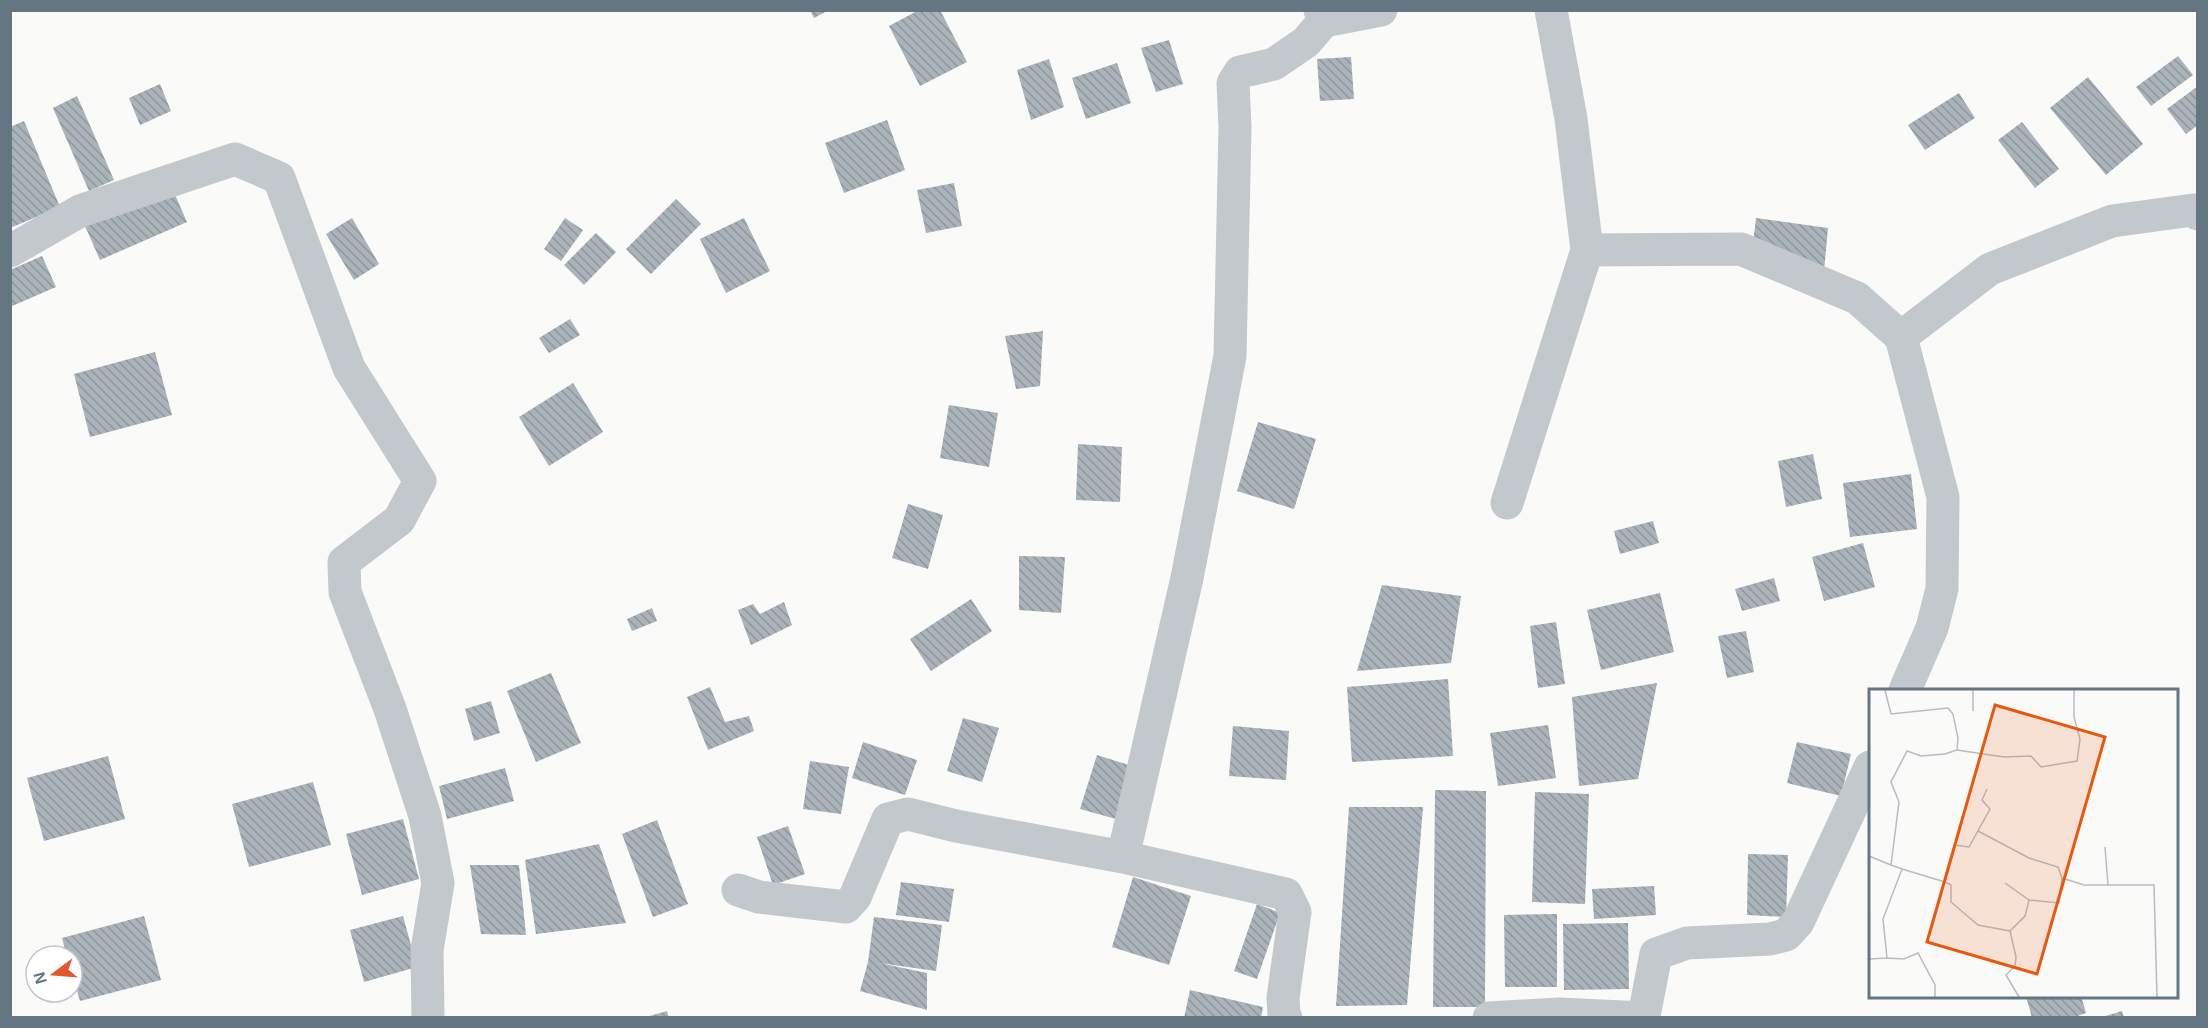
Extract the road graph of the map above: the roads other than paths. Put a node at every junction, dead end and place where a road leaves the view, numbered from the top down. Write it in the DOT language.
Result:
graph roads {
  1 [pos="1381,10"];
  2 [pos="1551,10"];
  3 [pos="1322,16"];
  4 [pos="2198,214"];
  5 [pos="1587,250"];
  6 [pos="10,251"];
  7 [pos="1901,337"];
  8 [pos="1506,503"];
  9 [pos="1905,689"];
  10 [pos="1869,769"];
  11 [pos="1123,857"];
  12 [pos="738,890"];
  13 [pos="428,1017"];
  14 [pos="1286,1017"];
  15 [pos="1489,1017"];
  16 [pos="1644,1017"];
  1 -- 3 [label="street"];
  2 -- 5 [label="street"];
  3 -- 11 [label="street"];
  4 -- 7 [label="street"];
  5 -- 7 [label="street"];
  5 -- 8 [label="street"];
  6 -- 13 [label="street"];
  7 -- 9 [label="street"];
  10 -- 16 [label="street"];
  11 -- 12 [label="street"];
  11 -- 14 [label="street"];
  15 -- 16 [label="street"];
}
